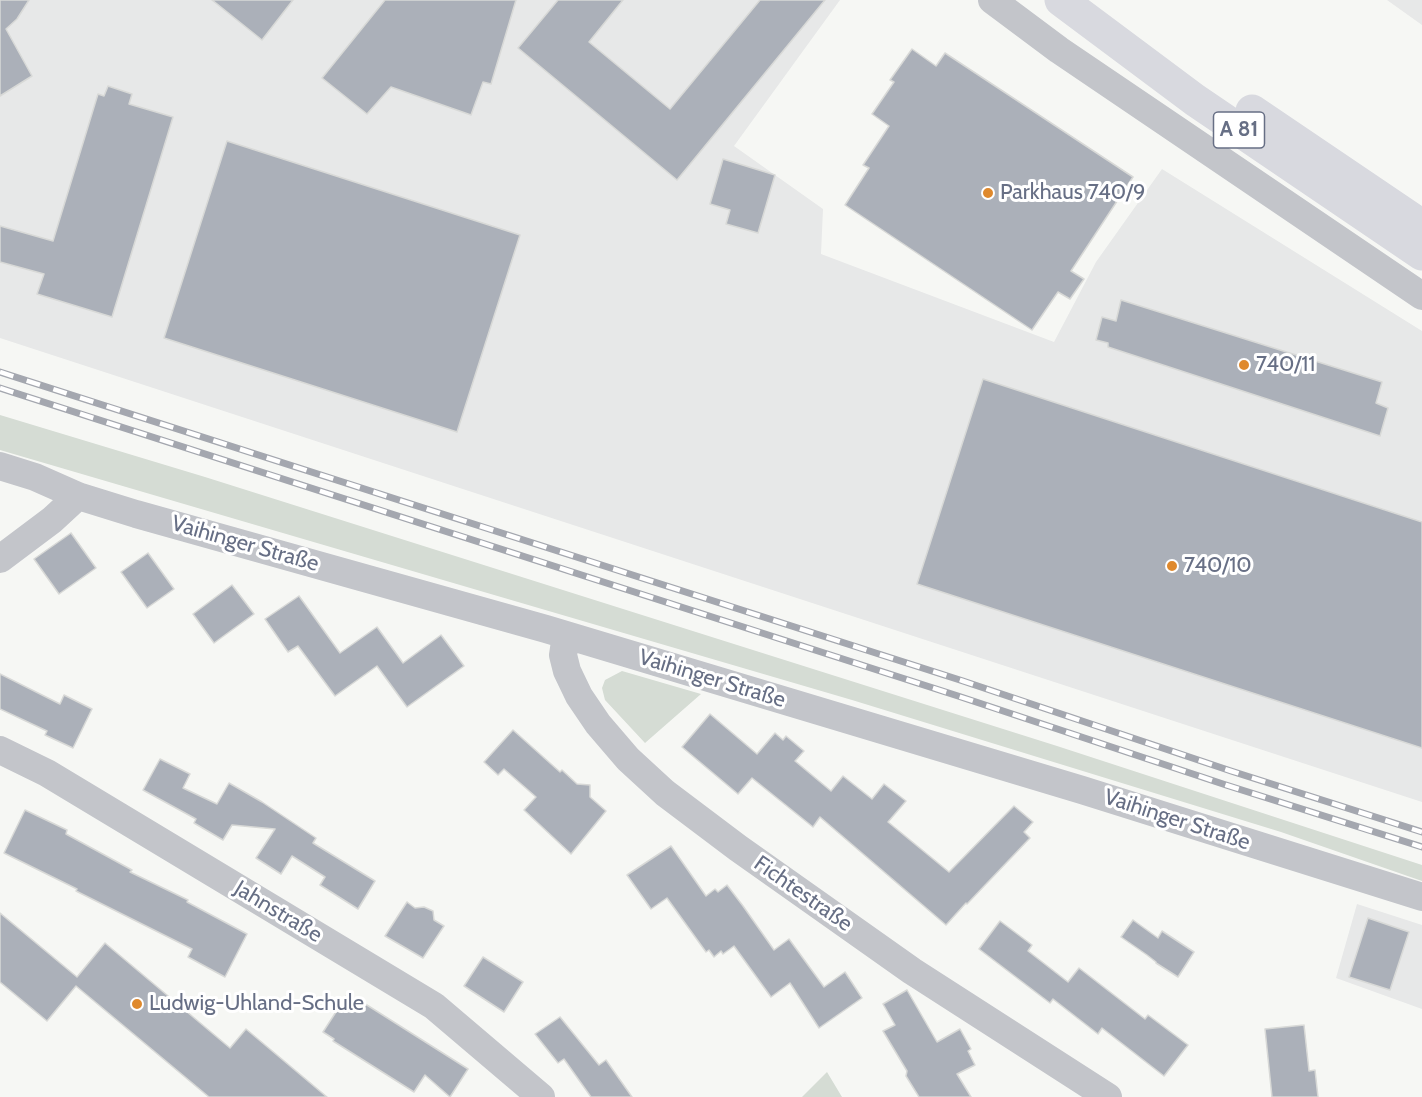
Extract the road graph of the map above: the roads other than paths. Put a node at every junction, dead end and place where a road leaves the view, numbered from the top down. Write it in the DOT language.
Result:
graph roads {
  1 [pos="992,0"];
  2 [pos="1061,0"];
  3 [pos="1097,0"];
  4 [pos="1422,226"];
  5 [pos="1422,254"];
  6 [pos="1422,296"];
  7 [pos="0,466"];
  8 [pos="78,496"];
  9 [pos="0,559"];
  10 [pos="566,635"];
  11 [pos="0,750"];
  12 [pos="1422,897"];
  13 [pos="541,1097"];
  14 [pos="1108,1097"];
  1 -- 6 [label="street"];
  2 -- 5 [label="highway, A 81"];
  3 -- 4 [label="highway, A 81"];
  7 -- 8 [label="street, Vaihinger Straße"];
  8 -- 9 [label="street"];
  8 -- 10 [label="street, Vaihinger Straße"];
  10 -- 12 [label="street, Vaihinger Straße"];
  10 -- 14 [label="street, Fichtestraße"];
  11 -- 13 [label="street, Jahnstraße"];
}
